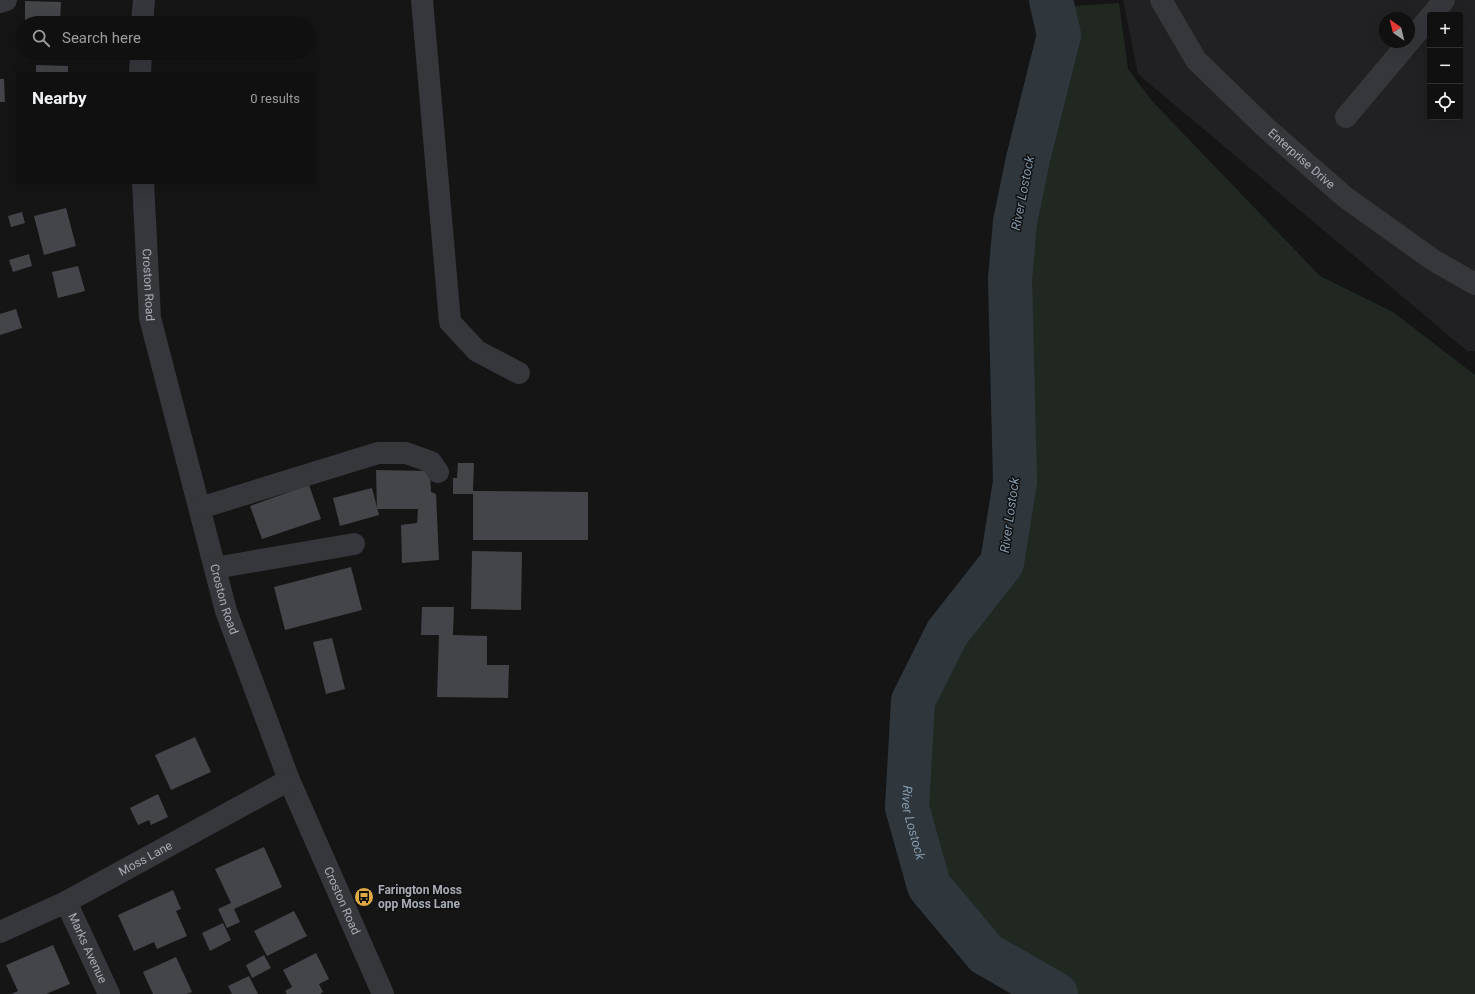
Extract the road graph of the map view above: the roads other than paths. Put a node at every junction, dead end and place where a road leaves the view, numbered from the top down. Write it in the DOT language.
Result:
graph roads {
  1 [pos="6,0"];
  2 [pos="144,0"];
  3 [pos="422,0"];
  4 [pos="1161,0"];
  5 [pos="1444,0"];
  6 [pos="0,2"];
  7 [pos="1434,12"];
  8 [pos="143,16"];
  9 [pos="1427,21"];
  10 [pos="1415,35"];
  11 [pos="1404,48"];
  12 [pos="141,60"];
  13 [pos="140,72"];
  14 [pos="1346,117"];
  15 [pos="143,184"];
  16 [pos="1475,284"];
  17 [pos="519,373"];
  18 [pos="438,472"];
  19 [pos="200,508"];
  20 [pos="354,544"];
  21 [pos="215,568"];
  22 [pos="289,780"];
  23 [pos="66,902"];
  24 [pos="0,932"];
  25 [pos="109,994"];
  26 [pos="383,994"];
  1 -- 6 [label="street"];
  2 -- 8 [label="street"];
  3 -- 17 [label="street"];
  4 -- 16 [label="street, Enterprise Drive"];
  5 -- 7 [label="street"];
  9 -- 10 [label="street"];
  11 -- 14 [label="street"];
  12 -- 13 [label="street"];
  15 -- 19 [label="street, Croston Road"];
  18 -- 19 [label="street"];
  19 -- 21 [label="street, Croston Road"];
  20 -- 21 [label="street"];
  21 -- 22 [label="street, Croston Road"];
  22 -- 23 [label="street, Moss Lane"];
  22 -- 26 [label="street, Croston Road"];
  23 -- 24 [label="street, Moss Lane"];
  23 -- 25 [label="street, Marks Avenue"];
}
